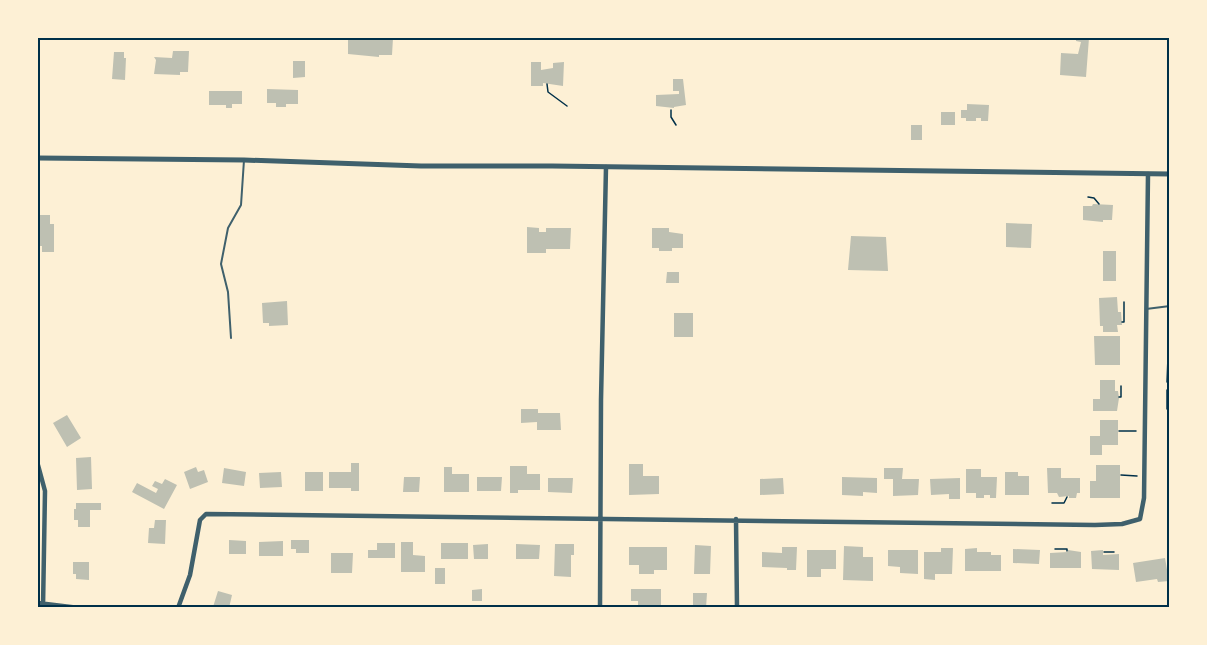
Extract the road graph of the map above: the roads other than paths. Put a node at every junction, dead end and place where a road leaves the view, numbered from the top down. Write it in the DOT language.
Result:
graph roads {
  1 [pos="38,158"];
  2 [pos="244,160"];
  3 [pos="606,167"];
  4 [pos="1148,174"];
  5 [pos="1170,174"];
  6 [pos="1170,306"];
  7 [pos="1146,309"];
  8 [pos="231,338"];
  9 [pos="38,465"];
  10 [pos="601,519"];
  11 [pos="736,519"];
  12 [pos="38,603"];
  13 [pos="44,606"];
  14 [pos="79,608"];
  15 [pos="178,608"];
  16 [pos="600,608"];
  17 [pos="737,608"];
  1 -- 2 [label="street"];
  2 -- 3 [label="street"];
  2 -- 8 [label="lane"];
  3 -- 4 [label="street"];
  3 -- 10 [label="street"];
  4 -- 5 [label="street"];
  4 -- 7 [label="street"];
  6 -- 7 [label="lane"];
  7 -- 11 [label="street"];
  9 -- 13 [label="street"];
  10 -- 11 [label="street"];
  10 -- 15 [label="street"];
  10 -- 16 [label="street"];
  11 -- 17 [label="street"];
  12 -- 13 [label="street"];
  13 -- 14 [label="street"];
}
